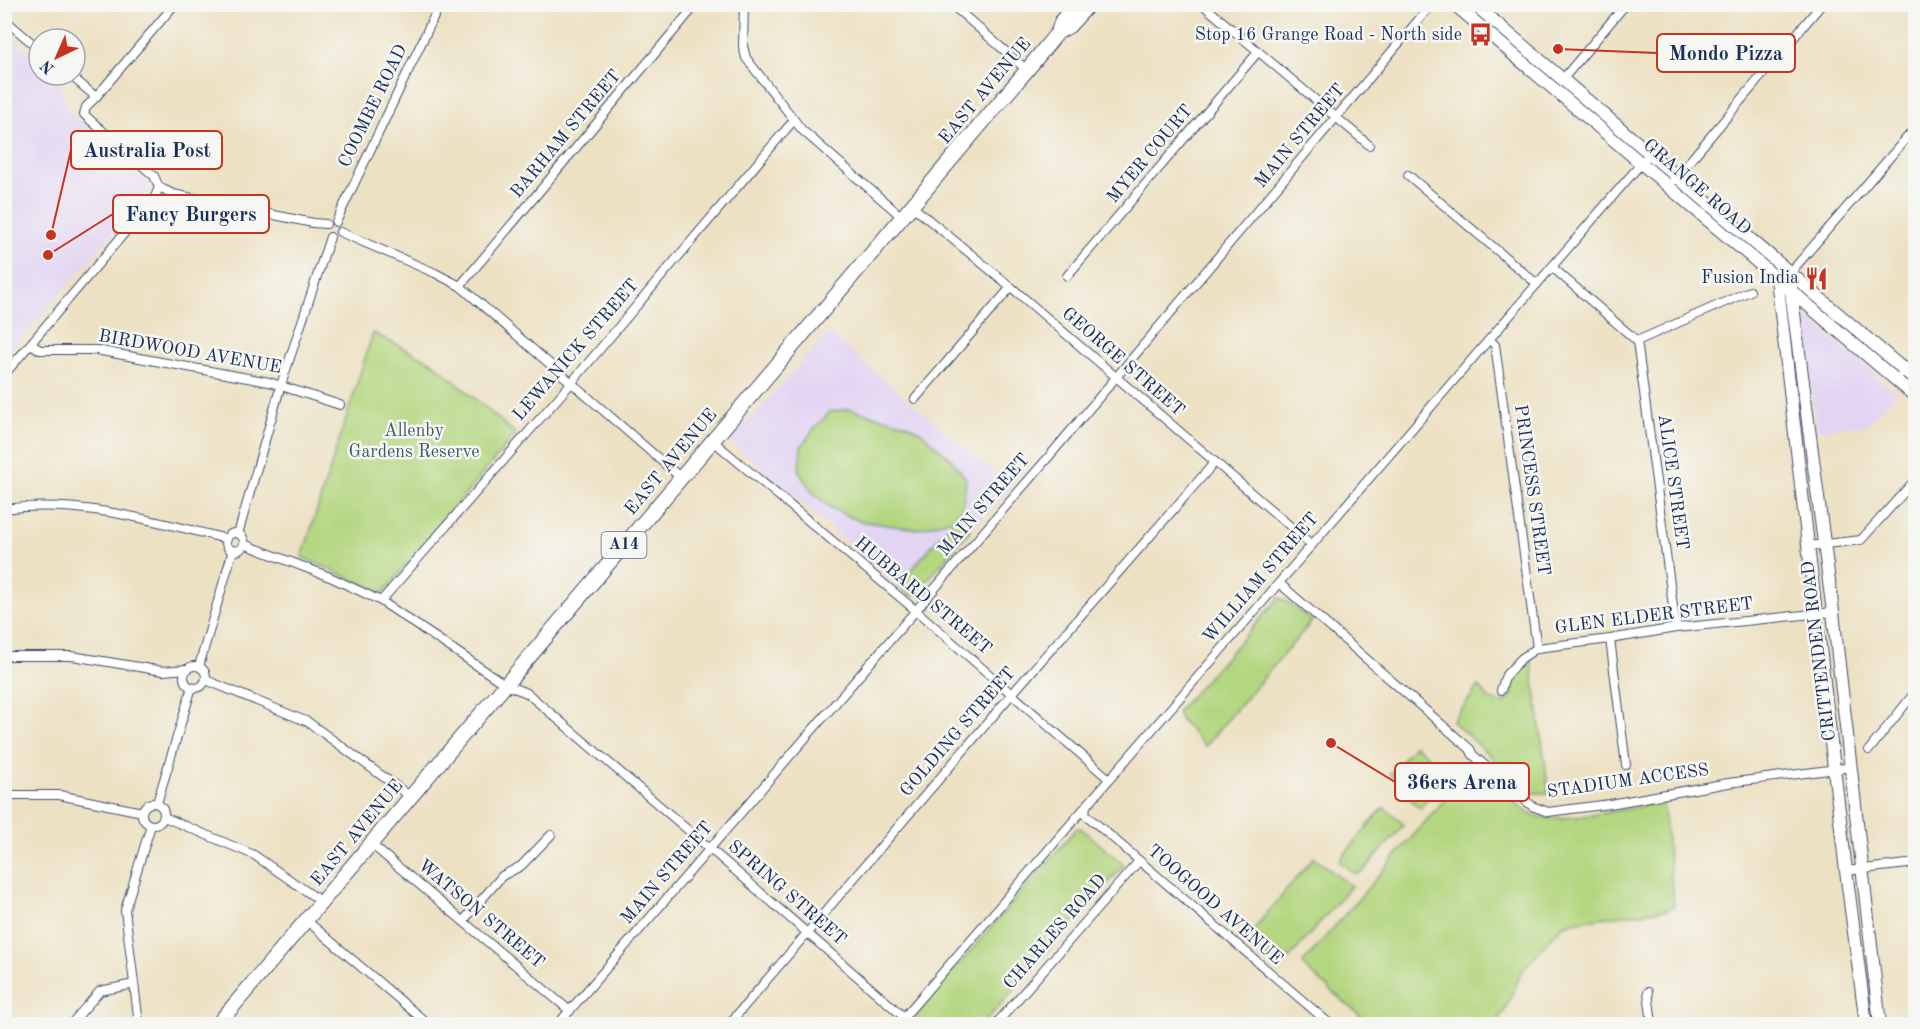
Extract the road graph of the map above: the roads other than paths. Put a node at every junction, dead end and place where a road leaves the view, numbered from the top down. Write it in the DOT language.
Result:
graph roads {
  1 [pos="175,4"];
  2 [pos="440,4"];
  3 [pos="698,4"];
  4 [pos="744,4"];
  5 [pos="951,4"];
  6 [pos="1076,4"];
  7 [pos="1089,4"];
  8 [pos="1202,4"];
  9 [pos="1432,4"];
  10 [pos="1454,4"];
  11 [pos="1474,4"];
  12 [pos="1626,4"];
  13 [pos="1822,4"];
  14 [pos="4,19"];
  15 [pos="1058,32"];
  16 [pos="27,39"];
  17 [pos="1258,52"];
  18 [pos="1027,70"];
  19 [pos="1562,80"];
  20 [pos="84,87"];
  21 [pos="96,97"];
  22 [pos="1337,118"];
  23 [pos="794,120"];
  24 [pos="1916,126"];
  25 [pos="1369,145"];
  26 [pos="1645,158"];
  27 [pos="1408,175"];
  28 [pos="1673,182"];
  29 [pos="159,187"];
  30 [pos="912,206"];
  31 [pos="902,217"];
  32 [pos="336,222"];
  33 [pos="326,224"];
  34 [pos="340,232"];
  35 [pos="330,237"];
  36 [pos="1551,267"];
  37 [pos="1790,273"];
  38 [pos="1067,276"];
  39 [pos="1777,279"];
  40 [pos="1537,284"];
  41 [pos="460,286"];
  42 [pos="1011,287"];
  43 [pos="1750,291"];
  44 [pos="1791,291"];
  45 [pos="1816,313"];
  46 [pos="1794,320"];
  47 [pos="1490,340"];
  48 [pos="1637,340"];
  49 [pos="32,344"];
  50 [pos="1916,358"];
  51 [pos="4,375"];
  52 [pos="1900,376"];
  53 [pos="1115,378"];
  54 [pos="1916,380"];
  55 [pos="572,382"];
  56 [pos="281,385"];
  57 [pos="1916,397"];
  58 [pos="915,399"];
  59 [pos="340,405"];
  60 [pos="713,441"];
  61 [pos="1215,462"];
  62 [pos="681,478"];
  63 [pos="1916,479"];
  64 [pos="4,509"];
  65 [pos="238,534"];
  66 [pos="227,539"];
  67 [pos="244,544"];
  68 [pos="1312,545"];
  69 [pos="1824,545"];
  70 [pos="1808,546"];
  71 [pos="233,550"];
  72 [pos="1279,583"];
  73 [pos="381,601"];
  74 [pos="914,610"];
  75 [pos="1833,612"];
  76 [pos="1816,613"];
  77 [pos="1676,628"];
  78 [pos="1610,639"];
  79 [pos="1537,648"];
  80 [pos="4,656"];
  81 [pos="199,666"];
  82 [pos="187,669"];
  83 [pos="206,680"];
  84 [pos="506,685"];
  85 [pos="192,687"];
  86 [pos="1501,690"];
  87 [pos="1916,691"];
  88 [pos="1012,694"];
  89 [pos="1869,750"];
  90 [pos="1626,765"];
  91 [pos="1852,767"];
  92 [pos="1834,769"];
  93 [pos="1108,779"];
  94 [pos="4,795"];
  95 [pos="411,797"];
  96 [pos="157,803"];
  97 [pos="1085,807"];
  98 [pos="142,812"];
  99 [pos="164,817"];
  100 [pos="151,825"];
  101 [pos="551,835"];
  102 [pos="371,844"];
  103 [pos="710,848"];
  104 [pos="1139,861"];
  105 [pos="1916,863"];
  106 [pos="1863,869"];
  107 [pos="1846,871"];
  108 [pos="322,902"];
  109 [pos="306,920"];
  110 [pos="464,920"];
  111 [pos="808,932"];
  112 [pos="134,984"];
  113 [pos="1648,992"];
  114 [pos="570,1011"];
  115 [pos="901,1021"];
  116 [pos="222,1023"];
  117 [pos="71,1024"];
  118 [pos="140,1024"];
  119 [pos="429,1024"];
  120 [pos="558,1024"];
  121 [pos="729,1024"];
  122 [pos="996,1024"];
  123 [pos="1330,1024"];
  124 [pos="1652,1024"];
  125 [pos="1866,1024"];
  126 [pos="1880,1024"];
  1 -- 21 [label="street"];
  2 -- 32 [label="street, COOMBE ROAD"];
  3 -- 41 [label="street, BARHAM STREET"];
  4 -- 23 [label="street"];
  5 -- 18 [label="street"];
  6 -- 15 [label="main road, EAST AVENUE / A14"];
  7 -- 15 [label="main road, EAST AVENUE / A14"];
  8 -- 17 [label="street"];
  9 -- 22 [label="street, MAIN STREET"];
  10 -- 26 [label="main road, GRANGE ROAD"];
  11 -- 19 [label="main road, GRANGE ROAD"];
  12 -- 19 [label="street"];
  13 -- 28 [label="street"];
  14 -- 16 [label="street"];
  15 -- 18 [label="main road, EAST AVENUE / A14"];
  17 -- 22 [label="street"];
  17 -- 38 [label="street, MYER COURT"];
  18 -- 30 [label="main road, EAST AVENUE / A14"];
  19 -- 26 [label="main road, GRANGE ROAD"];
  20 -- 21 [label="street"];
  21 -- 29 [label="street"];
  22 -- 25 [label="street"];
  22 -- 53 [label="street, MAIN STREET"];
  23 -- 31 [label="street"];
  23 -- 55 [label="street, LEWANICK STREET"];
  24 -- 37 [label="street"];
  26 -- 28 [label="main road, GRANGE ROAD"];
  26 -- 36 [label="street, WILLIAM STREET"];
  27 -- 40 [label="street"];
  28 -- 37 [label="main road, GRANGE ROAD"];
  28 -- 39 [label="main road, GRANGE ROAD"];
  29 -- 33 [label="street"];
  29 -- 49 [label="street"];
  30 -- 31 [label="main road, EAST AVENUE / A14"];
  30 -- 42 [label="street, GEORGE STREET"];
  31 -- 60 [label="main road, EAST AVENUE / A14"];
  32 -- 33 [label="street"];
  32 -- 34 [label="street"];
  33 -- 35 [label="street"];
  34 -- 35 [label="street"];
  34 -- 41 [label="street"];
  35 -- 56 [label="street"];
  36 -- 40 [label="street, WILLIAM STREET"];
  36 -- 48 [label="street"];
  37 -- 39 [label="main road"];
  37 -- 44 [label="main road, CRITTENDEN ROAD"];
  37 -- 52 [label="main road, GRANGE ROAD"];
  39 -- 44 [label="main road, GRANGE ROAD"];
  39 -- 70 [label="main road, CRITTENDEN ROAD"];
  40 -- 47 [label="street, WILLIAM STREET"];
  41 -- 55 [label="street"];
  42 -- 53 [label="street, GEORGE STREET"];
  42 -- 58 [label="street"];
  43 -- 48 [label="street"];
  44 -- 45 [label="main road, GRANGE ROAD"];
  44 -- 46 [label="main road, CRITTENDEN ROAD"];
  45 -- 46 [label="main road"];
  45 -- 52 [label="main road, GRANGE ROAD"];
  46 -- 69 [label="main road, CRITTENDEN ROAD"];
  47 -- 68 [label="street, WILLIAM STREET"];
  47 -- 79 [label="street, PRINCESS STREET"];
  48 -- 77 [label="street, ALICE STREET"];
  49 -- 51 [label="street"];
  49 -- 56 [label="street, BIRDWOOD AVENUE"];
  50 -- 52 [label="street"];
  52 -- 54 [label="main road, GRANGE ROAD"];
  52 -- 57 [label="main road, GRANGE ROAD"];
  53 -- 61 [label="street, GEORGE STREET"];
  53 -- 74 [label="street, MAIN STREET"];
  55 -- 62 [label="street"];
  55 -- 73 [label="street, LEWANICK STREET"];
  56 -- 59 [label="street, BIRDWOOD AVENUE"];
  56 -- 65 [label="street"];
  60 -- 62 [label="main road, EAST AVENUE / A14"];
  60 -- 74 [label="street, HUBBARD STREET"];
  61 -- 68 [label="street, GEORGE STREET"];
  61 -- 88 [label="street, GOLDING STREET"];
  62 -- 84 [label="main road, EAST AVENUE / A14"];
  63 -- 69 [label="street"];
  64 -- 66 [label="street"];
  65 -- 66 [label="street"];
  65 -- 67 [label="street"];
  66 -- 71 [label="street"];
  67 -- 71 [label="street"];
  67 -- 73 [label="street, SPRING STREET"];
  68 -- 72 [label="street, WILLIAM STREET"];
  69 -- 70 [label="street"];
  69 -- 75 [label="main road, CRITTENDEN ROAD"];
  70 -- 76 [label="main road, CRITTENDEN ROAD"];
  71 -- 81 [label="street"];
  72 -- 92 [label="street, STADIUM ACCESS"];
  72 -- 93 [label="street, WILLIAM STREET"];
  73 -- 84 [label="street, SPRING STREET"];
  74 -- 88 [label="street, HUBBARD STREET"];
  74 -- 103 [label="street, MAIN STREET"];
  75 -- 76 [label="street, GLEN ELDER STREET"];
  75 -- 91 [label="main road, CRITTENDEN ROAD"];
  76 -- 77 [label="street, GLEN ELDER STREET"];
  76 -- 92 [label="main road, CRITTENDEN ROAD"];
  77 -- 78 [label="street, GLEN ELDER STREET"];
  78 -- 79 [label="street, GLEN ELDER STREET"];
  78 -- 90 [label="street"];
  79 -- 86 [label="street, GLEN ELDER STREET"];
  80 -- 82 [label="street"];
  81 -- 82 [label="street"];
  81 -- 83 [label="street"];
  82 -- 85 [label="street"];
  83 -- 85 [label="street"];
  83 -- 95 [label="street"];
  84 -- 95 [label="main road, EAST AVENUE / A14"];
  84 -- 103 [label="street, SPRING STREET"];
  85 -- 96 [label="street"];
  87 -- 89 [label="street"];
  88 -- 93 [label="street, HUBBARD STREET"];
  88 -- 111 [label="street, GOLDING STREET"];
  91 -- 92 [label="street, STADIUM ACCESS"];
  91 -- 106 [label="main road, CRITTENDEN ROAD"];
  92 -- 107 [label="main road, CRITTENDEN ROAD"];
  93 -- 97 [label="street, WILLIAM STREET"];
  94 -- 98 [label="street"];
  95 -- 102 [label="main road, EAST AVENUE / A14"];
  96 -- 98 [label="street"];
  96 -- 99 [label="street"];
  97 -- 104 [label="street, TOOGOOD AVENUE"];
  97 -- 115 [label="street, WILLIAM STREET"];
  98 -- 100 [label="street"];
  99 -- 100 [label="street"];
  99 -- 108 [label="street"];
  100 -- 112 [label="street"];
  101 -- 110 [label="street"];
  102 -- 108 [label="main road, EAST AVENUE / A14"];
  102 -- 110 [label="street, WATSON STREET"];
  103 -- 111 [label="street, SPRING STREET"];
  103 -- 114 [label="street, MAIN STREET"];
  104 -- 122 [label="street, CHARLES ROAD"];
  104 -- 123 [label="street, TOOGOOD AVENUE"];
  105 -- 106 [label="street"];
  106 -- 107 [label="street"];
  106 -- 126 [label="main road, CRITTENDEN ROAD"];
  107 -- 125 [label="main road, CRITTENDEN ROAD"];
  108 -- 109 [label="main road, EAST AVENUE / A14"];
  109 -- 116 [label="main road, EAST AVENUE / A14"];
  109 -- 119 [label="street"];
  110 -- 114 [label="street, WATSON STREET"];
  111 -- 115 [label="street, SPRING STREET"];
  111 -- 121 [label="street, GOLDING STREET"];
  112 -- 117 [label="street"];
  112 -- 118 [label="street"];
  113 -- 124 [label="street"];
  114 -- 120 [label="street, MAIN STREET"];
}
